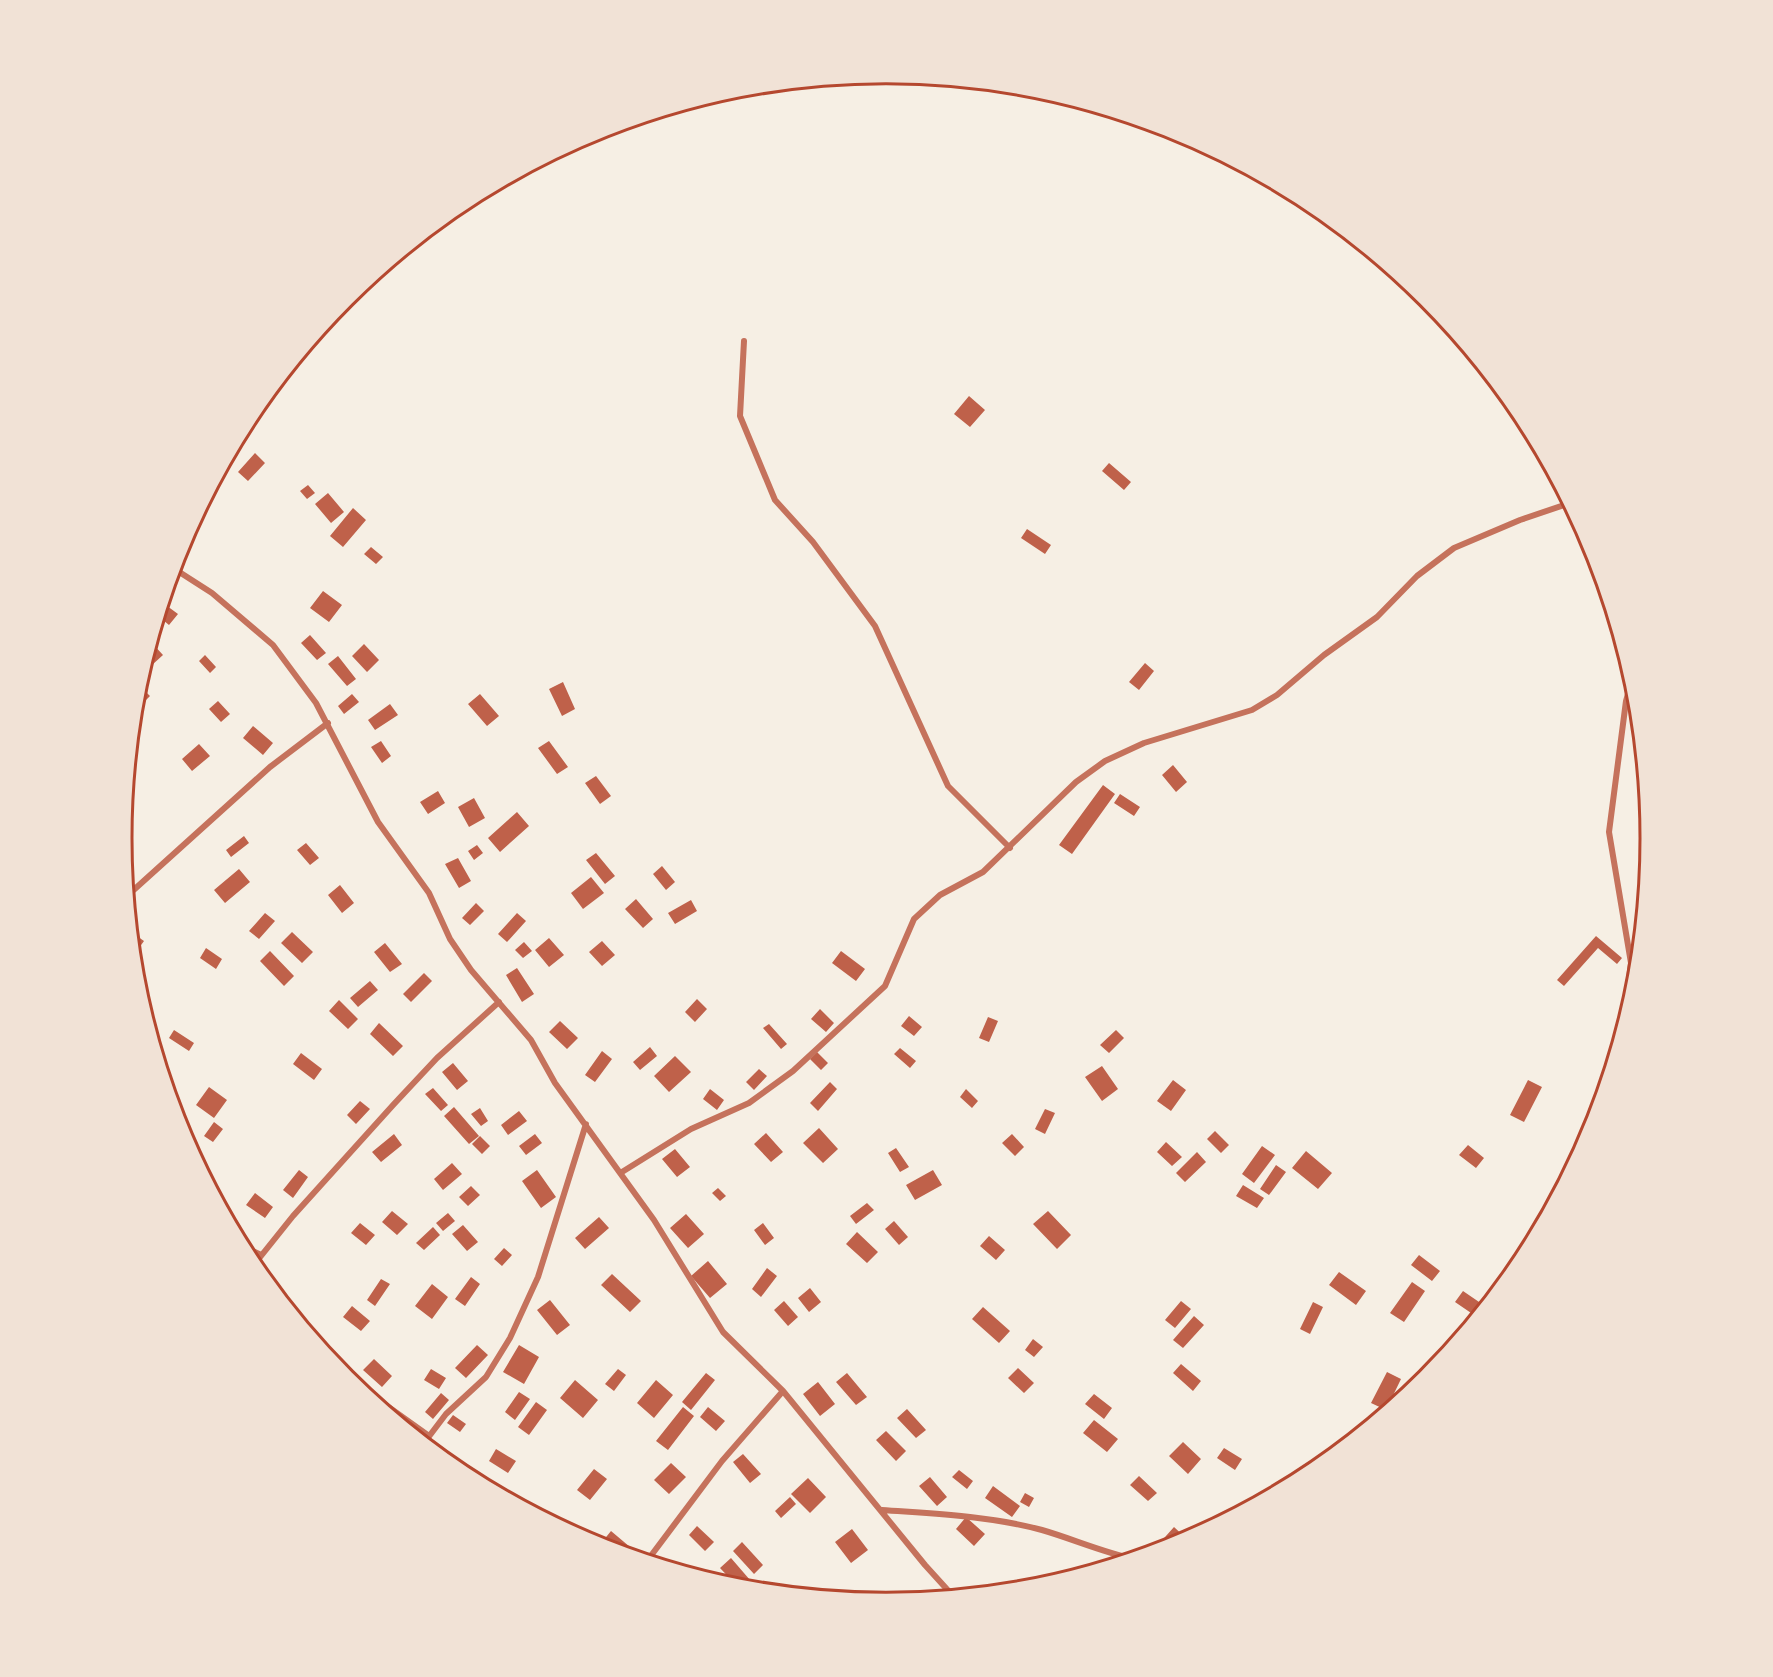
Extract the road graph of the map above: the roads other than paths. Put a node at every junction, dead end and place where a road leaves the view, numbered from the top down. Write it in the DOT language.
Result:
graph roads {
  1 [pos="744,341"];
  2 [pos="1563,505"];
  3 [pos="181,573"];
  4 [pos="1628,695"];
  5 [pos="328,723"];
  6 [pos="1010,848"];
  7 [pos="134,890"];
  8 [pos="1628,979"];
  9 [pos="499,1002"];
  10 [pos="586,1124"];
  11 [pos="622,1172"];
  12 [pos="256,1253"];
  13 [pos="261,1256"];
  14 [pos="783,1391"];
  15 [pos="388,1405"];
  16 [pos="429,1436"];
  17 [pos="882,1510"];
  18 [pos="651,1555"];
  19 [pos="1120,1556"];
  20 [pos="948,1590"];
  1 -- 6 [label="street"];
  2 -- 6 [label="street"];
  3 -- 5 [label="street"];
  4 -- 8 [label="street"];
  5 -- 7 [label="street"];
  5 -- 9 [label="street"];
  6 -- 11 [label="street"];
  9 -- 10 [label="street"];
  9 -- 13 [label="street"];
  10 -- 11 [label="street"];
  10 -- 16 [label="street"];
  11 -- 14 [label="street"];
  12 -- 13 [label="street"];
  14 -- 17 [label="street"];
  14 -- 18 [label="street"];
  15 -- 16 [label="street"];
  17 -- 19 [label="street"];
  17 -- 20 [label="street"];
}
